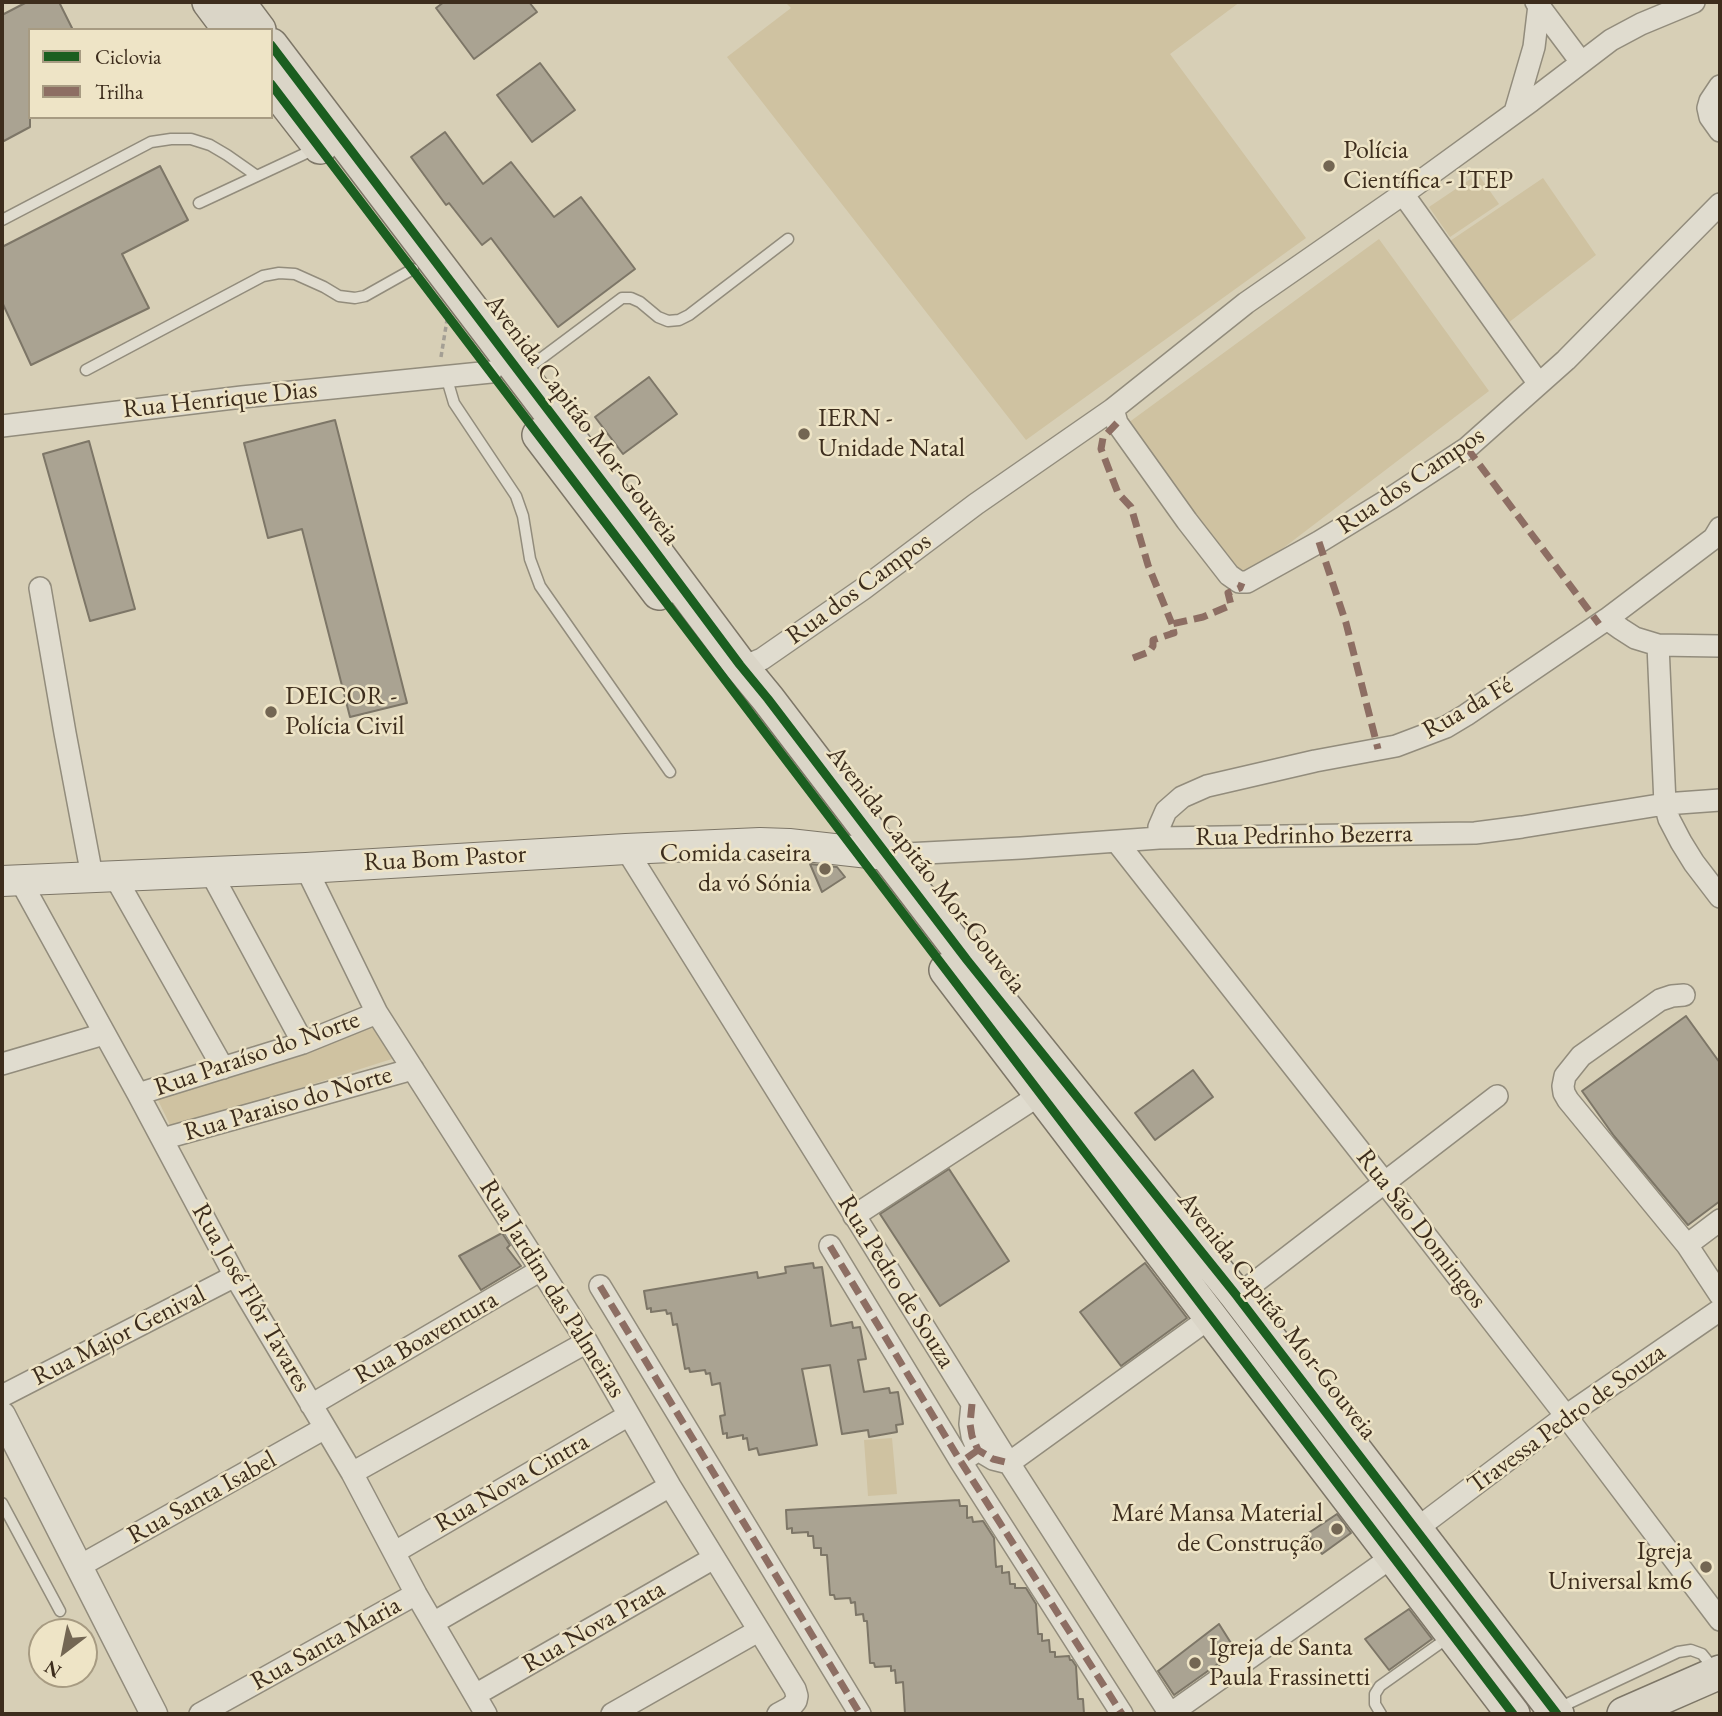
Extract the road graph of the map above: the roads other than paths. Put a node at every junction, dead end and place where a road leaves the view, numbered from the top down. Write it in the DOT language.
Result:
graph roads {
  1 [pos="209,2"];
  2 [pos="238,2"];
  3 [pos="1694,2"];
  4 [pos="1537,4"];
  5 [pos="228,28"];
  6 [pos="258,28"];
  7 [pos="273,48"];
  8 [pos="1581,62"];
  9 [pos="1720,86"];
  10 [pos="273,87"];
  11 [pos="1516,112"];
  12 [pos="1720,131"];
  13 [pos="319,147"];
  14 [pos="257,176"];
  15 [pos="1403,194"];
  16 [pos="199,203"];
  17 [pos="1720,204"];
  18 [pos="2,220"];
  19 [pos="788,239"];
  20 [pos="413,269"];
  21 [pos="86,370"];
  22 [pos="506,373"];
  23 [pos="442,377"];
  24 [pos="1539,384"];
  25 [pos="1113,409"];
  26 [pos="2,426"];
  27 [pos="597,494"];
  28 [pos="1720,528"];
  29 [pos="40,588"];
  30 [pos="1607,619"];
  31 [pos="1658,645"];
  32 [pos="1720,646"];
  33 [pos="740,665"];
  34 [pos="670,772"];
  35 [pos="1720,800"];
  36 [pos="1665,804"];
  37 [pos="1160,838"];
  38 [pos="1117,842"];
  39 [pos="626,849"];
  40 [pos="872,854"];
  41 [pos="306,868"];
  42 [pos="210,871"];
  43 [pos="103,875"];
  44 [pos="11,880"];
  45 [pos="1720,896"];
  46 [pos="1684,995"];
  47 [pos="377,1013"];
  48 [pos="104,1034"];
  49 [pos="303,1043"];
  50 [pos="2,1064"];
  51 [pos="223,1068"];
  52 [pos="413,1069"];
  53 [pos="138,1094"];
  54 [pos="1041,1094"];
  55 [pos="1497,1096"];
  56 [pos="162,1139"];
  57 [pos="1385,1183"];
  58 [pos="855,1216"];
  59 [pos="1720,1220"];
  60 [pos="1687,1245"];
  61 [pos="830,1246"];
  62 [pos="541,1270"];
  63 [pos="235,1276"];
  64 [pos="600,1286"];
  65 [pos="1720,1294"];
  66 [pos="1237,1296"];
  67 [pos="1720,1310"];
  68 [pos="1211,1317"];
  69 [pos="587,1342"];
  70 [pos="2,1396"];
  71 [pos="972,1404"];
  72 [pos="311,1405"];
  73 [pos="2,1415"];
  74 [pos="629,1415"];
  75 [pos="1566,1416"];
  76 [pos="325,1428"];
  77 [pos="970,1456"];
  78 [pos="1009,1463"];
  79 [pos="352,1473"];
  80 [pos="670,1486"];
  81 [pos="2,1503"];
  82 [pos="1415,1530"];
  83 [pos="395,1552"];
  84 [pos="1392,1557"];
  85 [pos="713,1558"];
  86 [pos="78,1567"];
  87 [pos="416,1594"];
  88 [pos="60,1611"];
  89 [pos="1720,1620"];
  90 [pos="433,1623"];
  91 [pos="758,1632"];
  92 [pos="1452,1635"];
  93 [pos="1719,1679"];
  94 [pos="475,1695"];
  95 [pos="785,1711"];
  96 [pos="1554,1711"];
  97 [pos="154,1714"];
  98 [pos="200,1714"];
  99 [pos="486,1714"];
  100 [pos="612,1714"];
  101 [pos="860,1714"];
  102 [pos="1122,1714"];
  103 [pos="1170,1714"];
  104 [pos="1381,1714"];
  105 [pos="1513,1714"];
  106 [pos="1624,1714"];
  107 [pos="1679,1714"];
  1 -- 5 [label="main road"];
  2 -- 6 [label="main road"];
  3 -- 8 [label="street, Rua dos Campos"];
  4 -- 8 [label="street"];
  4 -- 11 [label="street"];
  7 -- 22 [label="main road, Avenida Capitão Mor-Gouveia"];
  8 -- 11 [label="street, Rua dos Campos"];
  9 -- 12 [label="street"];
  10 -- 13 [label="main road, Avenida Capitão Mor-Gouveia"];
  11 -- 15 [label="street, Rua dos Campos"];
  13 -- 14 [label="lane"];
  13 -- 20 [label="main road, Avenida Capitão Mor-Gouveia"];
  14 -- 16 [label="lane"];
  14 -- 18 [label="lane"];
  15 -- 24 [label="street"];
  15 -- 25 [label="street, Rua dos Campos"];
  17 -- 24 [label="street, Rua dos Campos"];
  19 -- 22 [label="lane"];
  20 -- 21 [label="lane"];
  20 -- 22 [label="main road, Avenida Capitão Mor-Gouveia"];
  22 -- 23 [label="street, Rua Henrique Dias"];
  22 -- 27 [label="main road, Avenida Capitão Mor-Gouveia"];
  23 -- 26 [label="street, Rua Henrique Dias"];
  23 -- 34 [label="lane"];
  24 -- 25 [label="street, Rua dos Campos"];
  25 -- 33 [label="street, Rua dos Campos"];
  27 -- 33 [label="main road, Avenida Capitão Mor-Gouveia"];
  27 -- 40 [label="main road, Avenida Capitão Mor-Gouveia"];
  28 -- 30 [label="street, Rua da Fé"];
  29 -- 43 [label="street"];
  30 -- 31 [label="street"];
  30 -- 37 [label="street, Rua da Fé"];
  31 -- 32 [label="street"];
  31 -- 36 [label="street"];
  33 -- 40 [label="main road, Avenida Capitão Mor-Gouveia"];
  35 -- 36 [label="street, Rua Pedrinho Bezerra"];
  36 -- 37 [label="street, Rua Pedrinho Bezerra"];
  36 -- 45 [label="street"];
  37 -- 38 [label="street, Rua Pedrinho Bezerra"];
  38 -- 40 [label="street, Rua Pedrinho Bezerra"];
  38 -- 57 [label="street, Rua São Domingos"];
  39 -- 40 [label="main road, Rua Bom Pastor"];
  39 -- 41 [label="main road, Rua Bom Pastor"];
  39 -- 58 [label="street, Rua Pedro de Souza"];
  40 -- 54 [label="main road, Avenida Capitão Mor-Gouveia"];
  40 -- 66 [label="main road, Avenida Capitão Mor-Gouveia"];
  41 -- 42 [label="main road, Rua Bom Pastor"];
  41 -- 47 [label="street, Rua Jardim das Palmeiras"];
  42 -- 43 [label="main road, Rua Bom Pastor"];
  42 -- 49 [label="street"];
  43 -- 44 [label="main road, Rua Bom Pastor"];
  43 -- 51 [label="street"];
  44 -- 48 [label="street, Rua José Flôr Tavares"];
  46 -- 60 [label="street"];
  47 -- 49 [label="street, Rua Paraíso do Norte"];
  47 -- 52 [label="street, Rua Jardim das Palmeiras"];
  48 -- 50 [label="street"];
  48 -- 53 [label="street, Rua José Flôr Tavares"];
  49 -- 51 [label="street, Rua Paraíso do Norte"];
  51 -- 53 [label="street, Rua Paraíso do Norte"];
  52 -- 56 [label="street, Rua Paraiso do Norte"];
  52 -- 62 [label="street, Rua Jardim das Palmeiras"];
  53 -- 56 [label="street, Rua José Flôr Tavares"];
  54 -- 58 [label="street"];
  54 -- 68 [label="main road, Avenida Capitão Mor-Gouveia"];
  55 -- 57 [label="street"];
  56 -- 63 [label="street, Rua José Flôr Tavares"];
  57 -- 66 [label="street"];
  57 -- 75 [label="street, Rua São Domingos"];
  58 -- 71 [label="street, Rua Pedro de Souza"];
  59 -- 60 [label="street"];
  60 -- 65 [label="street"];
  61 -- 77 [label="street"];
  62 -- 69 [label="street, Rua Jardim das Palmeiras"];
  62 -- 72 [label="street, Rua Boaventura"];
  63 -- 70 [label="street, Rua Major Genival"];
  63 -- 72 [label="street, Rua José Flôr Tavares"];
  64 -- 101 [label="street"];
  66 -- 82 [label="main road, Avenida Capitão Mor-Gouveia"];
  67 -- 75 [label="street, Travessa Pedro de Souza"];
  68 -- 78 [label="street"];
  68 -- 84 [label="main road, Avenida Capitão Mor-Gouveia"];
  69 -- 74 [label="street, Rua Jardim das Palmeiras"];
  69 -- 79 [label="street"];
  71 -- 77 [label="street"];
  71 -- 78 [label="street, Rua Pedro de Souza"];
  72 -- 76 [label="street, Rua José Flôr Tavares"];
  73 -- 86 [label="street"];
  74 -- 80 [label="street, Rua Jardim das Palmeiras"];
  74 -- 83 [label="street, Rua Nova Cintra"];
  75 -- 82 [label="street, Travessa Pedro de Souza"];
  75 -- 89 [label="street, Rua São Domingos"];
  76 -- 79 [label="street, Rua José Flôr Tavares"];
  76 -- 86 [label="street, Rua Santa Isabel"];
  77 -- 78 [label="street"];
  77 -- 102 [label="street"];
  78 -- 103 [label="street, Rua Pedro de Souza"];
  79 -- 83 [label="street, Rua José Flôr Tavares"];
  80 -- 85 [label="street, Rua Jardim das Palmeiras"];
  80 -- 90 [label="street"];
  81 -- 88 [label="lane"];
  82 -- 96 [label="main road, Avenida Capitão Mor-Gouveia"];
  83 -- 87 [label="street, Rua José Flôr Tavares"];
  84 -- 92 [label="main road, Avenida Capitão Mor-Gouveia"];
  84 -- 103 [label="street"];
  85 -- 91 [label="street, Rua Jardim das Palmeiras"];
  85 -- 94 [label="street, Rua Nova Prata"];
  86 -- 97 [label="street"];
  87 -- 90 [label="street, Rua José Flôr Tavares"];
  87 -- 98 [label="street, Rua Santa Maria"];
  90 -- 94 [label="street, Rua José Flôr Tavares"];
  91 -- 95 [label="street, Rua Jardim das Palmeiras"];
  91 -- 100 [label="street"];
  92 -- 104 [label="lane"];
  92 -- 105 [label="main road, Avenida Capitão Mor-Gouveia"];
  93 -- 96 [label="lane"];
  93 -- 106 [label="main road"];
  93 -- 107 [label="main road"];
  94 -- 99 [label="street, Rua José Flôr Tavares"];
}
